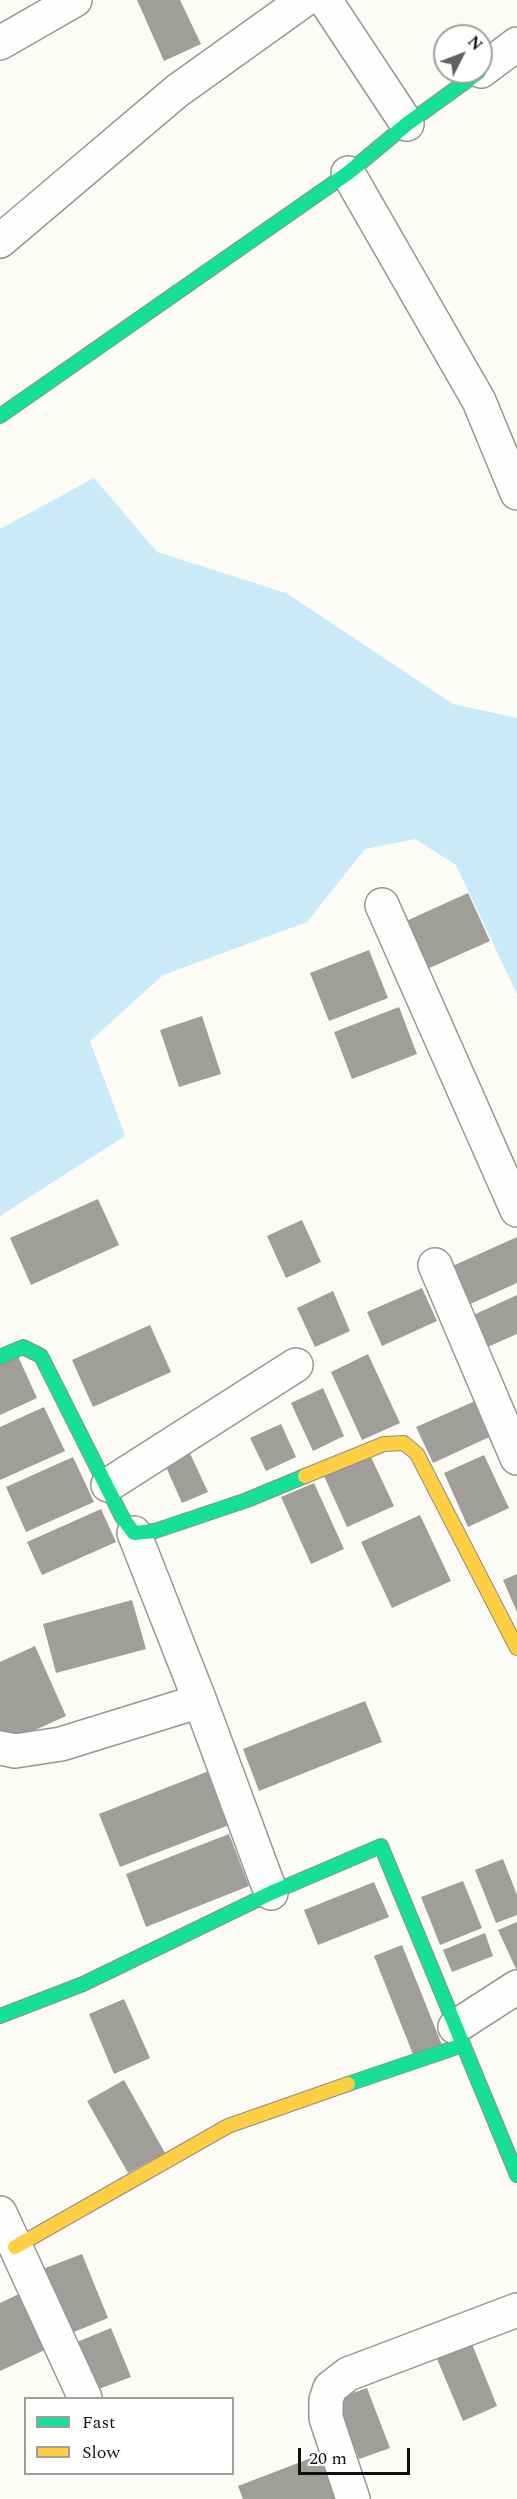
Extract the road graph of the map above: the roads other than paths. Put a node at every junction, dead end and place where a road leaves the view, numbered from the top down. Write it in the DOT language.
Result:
graph roads {
  1 [pos="75,0"];
  2 [pos="304,0"];
  3 [pos="325,0"];
  4 [pos="0,43"];
  5 [pos="517,44"];
  6 [pos="493,62"];
  7 [pos="462,84"];
  8 [pos="407,124"];
  9 [pos="348,173"];
  10 [pos="0,241"];
  11 [pos="0,416"];
  12 [pos="517,493"];
  13 [pos="382,905"];
  14 [pos="517,1210"];
  15 [pos="435,1265"];
  16 [pos="0,1357"];
  17 [pos="296,1365"];
  18 [pos="517,1458"];
  19 [pos="108,1485"];
  20 [pos="134,1533"];
  21 [pos="517,1648"];
  22 [pos="200,1701"];
  23 [pos="0,1748"];
  24 [pos="271,1893"];
  25 [pos="517,1987"];
  26 [pos="0,2016"];
  27 [pos="459,2036"];
  28 [pos="517,2175"];
  29 [pos="4,2224"];
  30 [pos="517,2310"];
  31 [pos="85,2397"];
  32 [pos="353,2499"];
  1 -- 4 [label="street"];
  2 -- 10 [label="street"];
  3 -- 8 [label="street"];
  5 -- 6 [label="street"];
  7 -- 8 [label="street"];
  8 -- 9 [label="street"];
  9 -- 11 [label="street"];
  9 -- 12 [label="street"];
  13 -- 14 [label="street"];
  15 -- 18 [label="street"];
  16 -- 19 [label="street"];
  17 -- 19 [label="street"];
  19 -- 20 [label="street"];
  20 -- 21 [label="street"];
  20 -- 22 [label="street"];
  22 -- 23 [label="street"];
  22 -- 24 [label="street"];
  24 -- 26 [label="street"];
  24 -- 27 [label="street"];
  25 -- 27 [label="street"];
  27 -- 28 [label="street"];
  27 -- 29 [label="street"];
  29 -- 31 [label="street"];
  30 -- 32 [label="street"];
}
